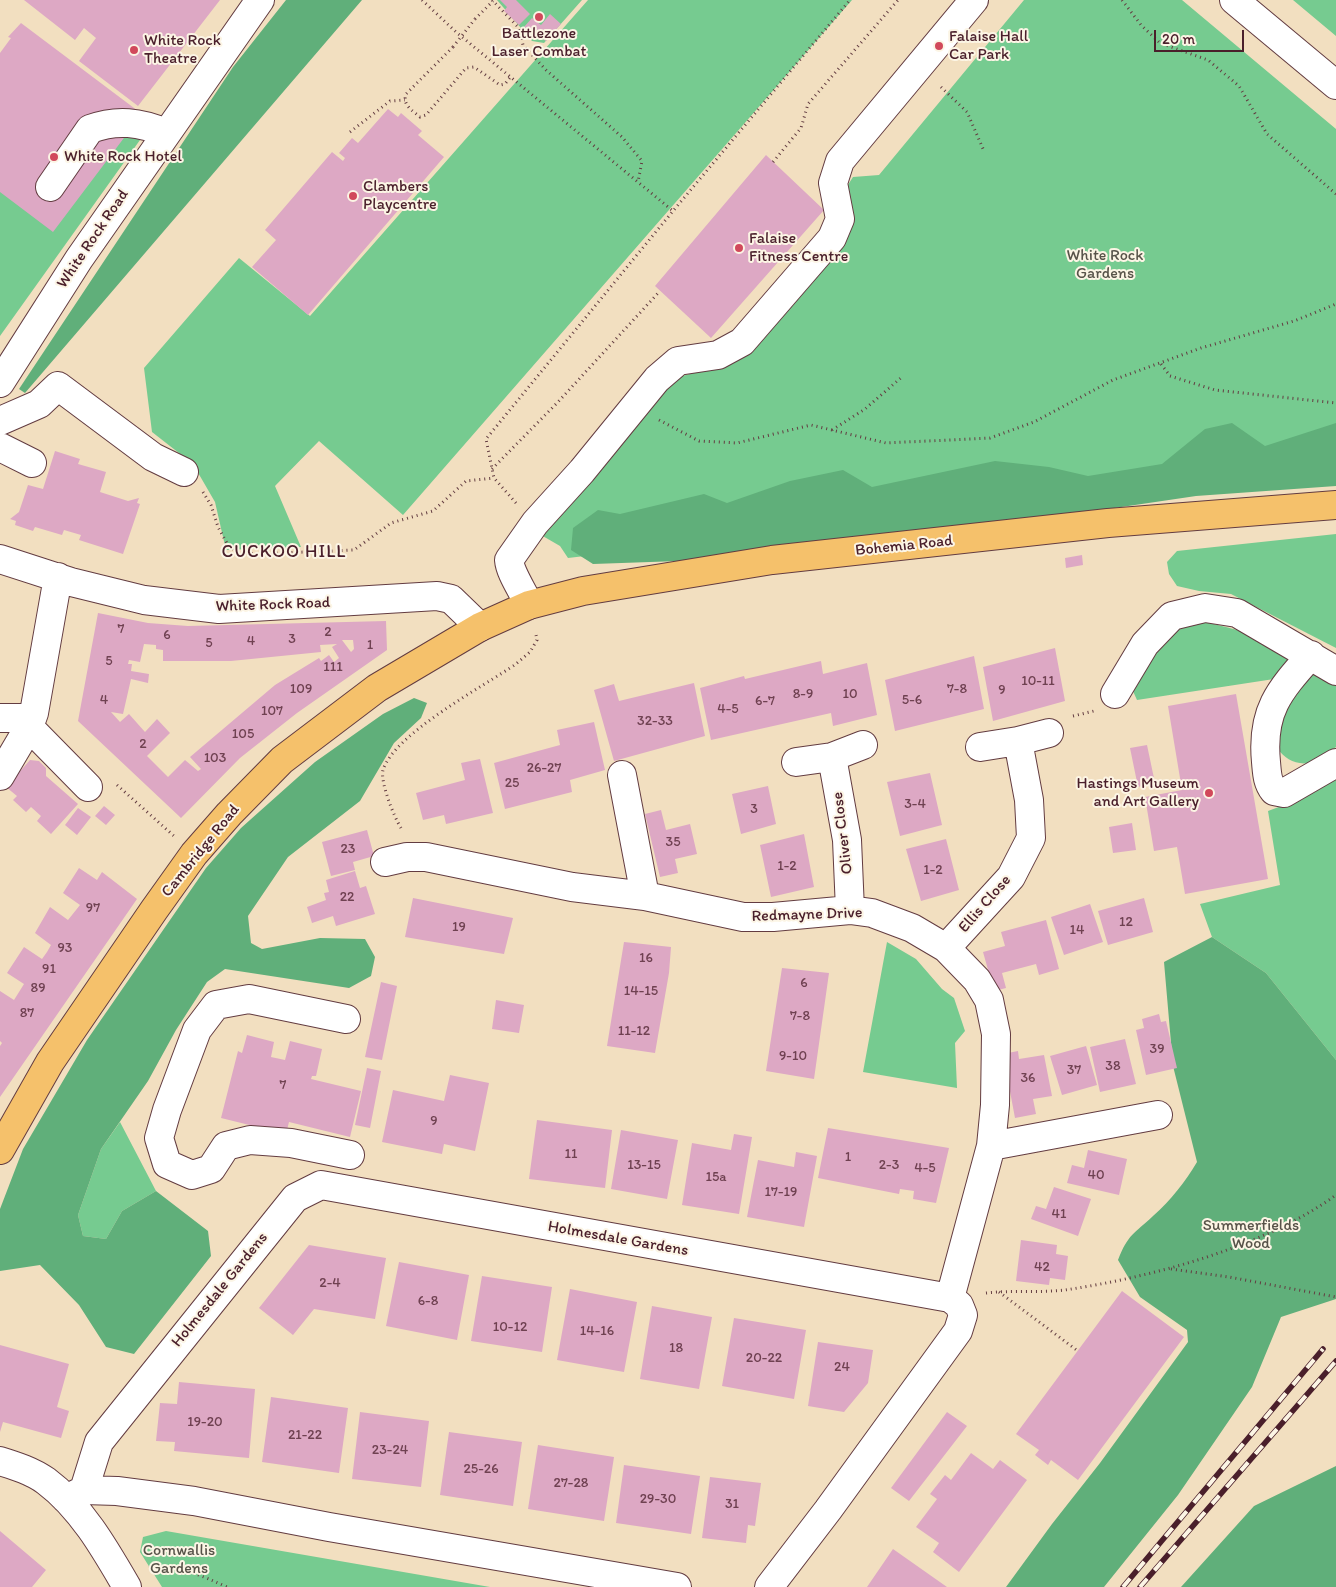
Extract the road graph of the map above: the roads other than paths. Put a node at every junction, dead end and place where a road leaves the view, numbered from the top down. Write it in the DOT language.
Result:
graph roads {
  1 [pos="260,0"];
  2 [pos="974,0"];
  3 [pos="1234,0"];
  4 [pos="1336,85"];
  5 [pos="166,133"];
  6 [pos="50,187"];
  7 [pos="0,383"];
  8 [pos="0,421"];
  9 [pos="0,448"];
  10 [pos="32,463"];
  11 [pos="184,472"];
  12 [pos="1336,505"];
  13 [pos="0,560"];
  14 [pos="58,578"];
  15 [pos="529,605"];
  16 [pos="480,627"];
  17 [pos="1311,655"];
  18 [pos="1336,671"];
  19 [pos="1115,694"];
  20 [pos="0,718"];
  21 [pos="31,722"];
  22 [pos="1049,733"];
  23 [pos="1018,741"];
  24 [pos="863,745"];
  25 [pos="980,747"];
  26 [pos="832,757"];
  27 [pos="796,762"];
  28 [pos="1336,763"];
  29 [pos="622,775"];
  30 [pos="0,776"];
  31 [pos="88,787"];
  32 [pos="385,862"];
  33 [pos="645,896"];
  34 [pos="850,910"];
  35 [pos="946,948"];
  36 [pos="346,1019"];
  37 [pos="1158,1115"];
  38 [pos="991,1146"];
  39 [pos="0,1150"];
  40 [pos="350,1155"];
  41 [pos="950,1298"];
  42 [pos="0,1461"];
  43 [pos="75,1494"];
  44 [pos="123,1580"];
  45 [pos="677,1587"];
  46 [pos="769,1587"];
  1 -- 5 [label="street, White Rock Road"];
  2 -- 15 [label="street"];
  3 -- 4 [label="street"];
  5 -- 6 [label="street"];
  5 -- 7 [label="street, White Rock Road"];
  8 -- 11 [label="street"];
  9 -- 10 [label="street"];
  12 -- 15 [label="highway, Bohemia Road"];
  13 -- 14 [label="street, White Rock Road"];
  14 -- 16 [label="street, White Rock Road"];
  14 -- 21 [label="street"];
  15 -- 16 [label="highway, Bohemia Road"];
  16 -- 39 [label="highway, Cambridge Road"];
  17 -- 18 [label="street"];
  17 -- 19 [label="street"];
  17 -- 28 [label="street"];
  20 -- 21 [label="street"];
  21 -- 30 [label="street"];
  21 -- 31 [label="street"];
  22 -- 23 [label="street"];
  23 -- 25 [label="street"];
  23 -- 35 [label="street, Ellis Close"];
  24 -- 26 [label="street"];
  26 -- 27 [label="street"];
  26 -- 34 [label="street, Oliver Close"];
  29 -- 33 [label="street"];
  32 -- 33 [label="street, Redmayne Drive"];
  33 -- 34 [label="street, Redmayne Drive"];
  34 -- 35 [label="street, Redmayne Drive"];
  35 -- 38 [label="street, Redmayne Drive"];
  36 -- 40 [label="street"];
  37 -- 38 [label="street"];
  38 -- 41 [label="street, Redmayne Drive"];
  41 -- 43 [label="street, Holmesdale Gardens"];
  41 -- 46 [label="street"];
  42 -- 43 [label="street"];
  43 -- 44 [label="street"];
  43 -- 45 [label="street"];
}
